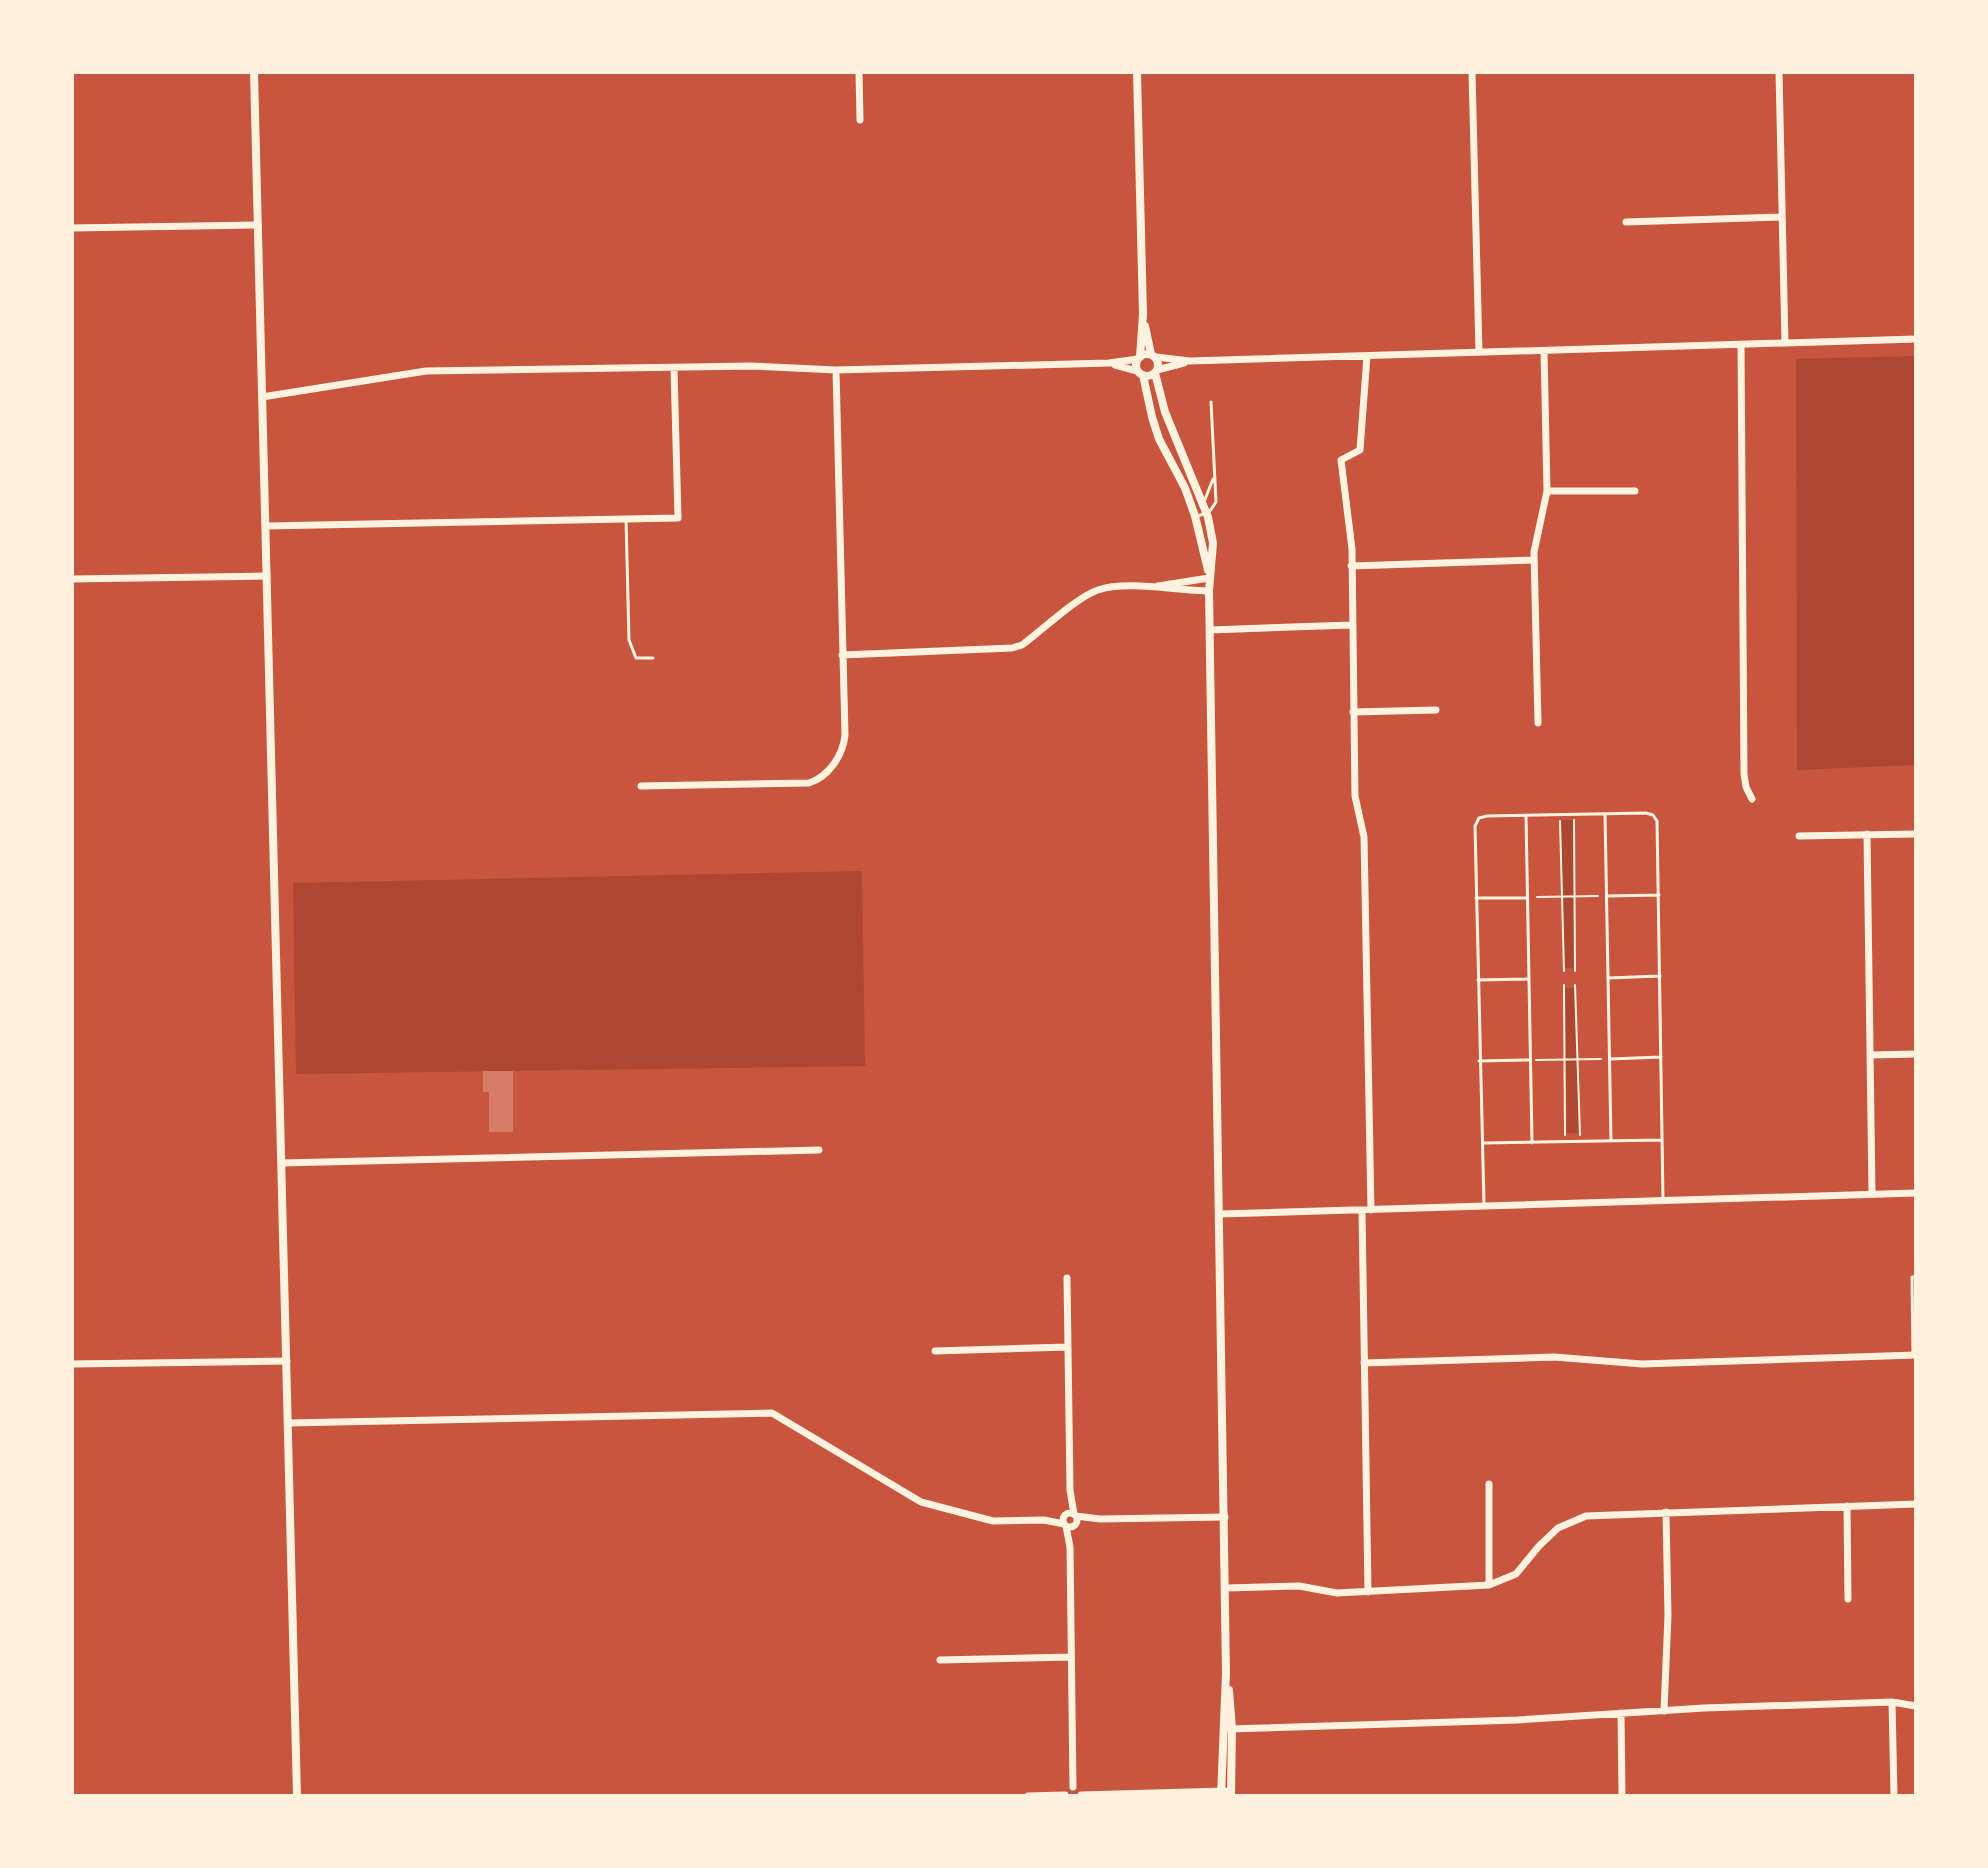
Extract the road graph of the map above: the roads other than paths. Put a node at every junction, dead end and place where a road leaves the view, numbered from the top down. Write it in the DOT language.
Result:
graph roads {
  1 [pos="254,72"];
  2 [pos="859,72"];
  3 [pos="1137,72"];
  4 [pos="1472,72"];
  5 [pos="1779,72"];
  6 [pos="860,120"];
  7 [pos="1782,217"];
  8 [pos="1626,222"];
  9 [pos="258,225"];
  10 [pos="72,228"];
  11 [pos="1143,314"];
  12 [pos="1916,339"];
  13 [pos="1785,343"];
  14 [pos="1741,345"];
  15 [pos="1544,351"];
  16 [pos="1479,352"];
  17 [pos="1153,356"];
  18 [pos="1367,356"];
  19 [pos="1139,358"];
  20 [pos="1190,361"];
  21 [pos="1109,363"];
  22 [pos="674,368"];
  23 [pos="836,370"];
  24 [pos="1156,371"];
  25 [pos="1140,373"];
  26 [pos="262,397"];
  27 [pos="1211,402"];
  28 [pos="1214,475"];
  29 [pos="1547,491"];
  30 [pos="1635,491"];
  31 [pos="1204,503"];
  32 [pos="1207,513"];
  33 [pos="1195,516"];
  34 [pos="626,519"];
  35 [pos="266,526"];
  36 [pos="1534,560"];
  37 [pos="1351,566"];
  38 [pos="267,576"];
  39 [pos="1209,578"];
  40 [pos="72,579"];
  41 [pos="1152,587"];
  42 [pos="1209,591"];
  43 [pos="1351,625"];
  44 [pos="1210,630"];
  45 [pos="842,655"];
  46 [pos="653,658"];
  47 [pos="1436,710"];
  48 [pos="1353,712"];
  49 [pos="1538,723"];
  50 [pos="641,786"];
  51 [pos="1752,799"];
  52 [pos="1605,814"];
  53 [pos="1526,816"];
  54 [pos="1867,834"];
  55 [pos="1916,834"];
  56 [pos="1799,836"];
  57 [pos="1659,895"];
  58 [pos="1607,896"];
  59 [pos="1476,898"];
  60 [pos="1527,898"];
  61 [pos="1661,976"];
  62 [pos="1608,978"];
  63 [pos="1529,979"];
  64 [pos="1478,980"];
  65 [pos="1916,1054"];
  66 [pos="1870,1055"];
  67 [pos="1661,1057"];
  68 [pos="1610,1059"];
  69 [pos="1530,1060"];
  70 [pos="1479,1061"];
  71 [pos="1662,1140"];
  72 [pos="1611,1141"];
  73 [pos="1483,1143"];
  74 [pos="1532,1143"];
  75 [pos="819,1150"];
  76 [pos="282,1163"];
  77 [pos="1916,1193"];
  78 [pos="1872,1194"];
  79 [pos="1663,1200"];
  80 [pos="1484,1205"];
  81 [pos="1366,1210"];
  82 [pos="1220,1214"];
  83 [pos="1916,1277"];
  84 [pos="1067,1278"];
  85 [pos="1068,1347"];
  86 [pos="935,1351"];
  87 [pos="1914,1355"];
  88 [pos="287,1361"];
  89 [pos="1364,1363"];
  90 [pos="72,1364"];
  91 [pos="288,1423"];
  92 [pos="1489,1484"];
  93 [pos="1916,1504"];
  94 [pos="1847,1506"];
  95 [pos="1666,1512"];
  96 [pos="1225,1517"];
  97 [pos="1070,1520"];
  98 [pos="1489,1585"];
  99 [pos="1226,1588"];
  100 [pos="1368,1592"];
  101 [pos="1848,1599"];
  102 [pos="1071,1657"];
  103 [pos="940,1660"];
  104 [pos="1892,1702"];
  105 [pos="1916,1706"];
  106 [pos="1664,1711"];
  107 [pos="1621,1713"];
  108 [pos="1228,1729"];
  109 [pos="1073,1787"];
  110 [pos="1150,1794"];
  111 [pos="1226,1794"];
  112 [pos="1081,1795"];
  113 [pos="297,1796"];
  114 [pos="1028,1796"];
  115 [pos="1065,1796"];
  116 [pos="1622,1796"];
  117 [pos="1894,1796"];
  1 -- 9 [label="street"];
  2 -- 6 [label="street"];
  3 -- 11 [label="street"];
  4 -- 16 [label="street"];
  5 -- 7 [label="street"];
  7 -- 8 [label="street"];
  7 -- 13 [label="street"];
  9 -- 10 [label="street"];
  9 -- 26 [label="street"];
  11 -- 17 [label="street"];
  11 -- 19 [label="street"];
  12 -- 13 [label="street"];
  13 -- 14 [label="street"];
  14 -- 15 [label="street"];
  14 -- 51 [label="street"];
  15 -- 16 [label="street"];
  15 -- 29 [label="street"];
  16 -- 18 [label="street"];
  17 -- 19 [label="street"];
  17 -- 20 [label="street"];
  17 -- 24 [label="street"];
  18 -- 20 [label="street"];
  18 -- 37 [label="street"];
  19 -- 21 [label="street"];
  19 -- 25 [label="street"];
  20 -- 24 [label="street"];
  21 -- 23 [label="street"];
  21 -- 25 [label="street"];
  22 -- 23 [label="street"];
  22 -- 26 [label="street"];
  22 -- 34 [label="street"];
  23 -- 45 [label="street"];
  24 -- 25 [label="street"];
  24 -- 31 [label="street"];
  25 -- 33 [label="street"];
  26 -- 35 [label="street"];
  27 -- 28 [label="lane"];
  28 -- 31 [label="lane"];
  28 -- 32 [label="lane"];
  29 -- 30 [label="street"];
  29 -- 36 [label="street"];
  31 -- 32 [label="street"];
  31 -- 33 [label="lane"];
  32 -- 33 [label="lane"];
  32 -- 39 [label="street"];
  33 -- 39 [label="street"];
  34 -- 35 [label="street"];
  34 -- 46 [label="lane"];
  35 -- 38 [label="street"];
  36 -- 37 [label="street"];
  36 -- 49 [label="street"];
  37 -- 43 [label="street"];
  38 -- 40 [label="street"];
  38 -- 76 [label="street"];
  39 -- 41 [label="street"];
  39 -- 42 [label="street"];
  41 -- 42 [label="street"];
  41 -- 45 [label="street"];
  42 -- 44 [label="street"];
  43 -- 44 [label="street"];
  43 -- 48 [label="street"];
  44 -- 82 [label="street"];
  45 -- 50 [label="street"];
  47 -- 48 [label="street"];
  48 -- 81 [label="street"];
  52 -- 53 [label="lane"];
  52 -- 57 [label="lane"];
  52 -- 58 [label="lane"];
  53 -- 59 [label="lane"];
  53 -- 60 [label="lane"];
  54 -- 55 [label="street"];
  54 -- 56 [label="street"];
  54 -- 66 [label="street"];
  57 -- 58 [label="lane"];
  57 -- 61 [label="lane"];
  58 -- 62 [label="lane"];
  59 -- 60 [label="lane"];
  59 -- 64 [label="lane"];
  60 -- 63 [label="lane"];
  61 -- 62 [label="lane"];
  61 -- 67 [label="lane"];
  62 -- 68 [label="lane"];
  63 -- 64 [label="lane"];
  63 -- 69 [label="lane"];
  64 -- 70 [label="lane"];
  65 -- 66 [label="street"];
  66 -- 78 [label="street"];
  67 -- 68 [label="lane"];
  67 -- 71 [label="lane"];
  68 -- 72 [label="lane"];
  69 -- 70 [label="lane"];
  69 -- 74 [label="lane"];
  70 -- 73 [label="lane"];
  71 -- 72 [label="lane"];
  71 -- 79 [label="lane"];
  72 -- 74 [label="lane"];
  73 -- 74 [label="lane"];
  73 -- 80 [label="lane"];
  75 -- 76 [label="street"];
  76 -- 88 [label="street"];
  77 -- 78 [label="street"];
  78 -- 79 [label="street"];
  79 -- 80 [label="street"];
  80 -- 81 [label="street"];
  81 -- 82 [label="street"];
  81 -- 89 [label="street"];
  82 -- 96 [label="street"];
  83 -- 87 [label="lane"];
  84 -- 85 [label="street"];
  85 -- 86 [label="street"];
  85 -- 97 [label="street"];
  87 -- 89 [label="street"];
  88 -- 90 [label="street"];
  88 -- 91 [label="street"];
  89 -- 100 [label="street"];
  91 -- 97 [label="street"];
  91 -- 113 [label="street"];
  92 -- 98 [label="street"];
  93 -- 94 [label="street"];
  94 -- 95 [label="street"];
  94 -- 101 [label="street"];
  95 -- 98 [label="street"];
  95 -- 106 [label="street"];
  96 -- 97 [label="street"];
  96 -- 99 [label="street"];
  97 -- 102 [label="street"];
  98 -- 100 [label="street"];
  99 -- 100 [label="street"];
  99 -- 108 [label="street"];
  102 -- 103 [label="street"];
  102 -- 109 [label="street"];
  104 -- 105 [label="street"];
  104 -- 106 [label="street"];
  104 -- 117 [label="street"];
  106 -- 107 [label="street"];
  107 -- 108 [label="street"];
  107 -- 116 [label="street"];
  108 -- 111 [label="street"];
  109 -- 112 [label="street"];
  109 -- 115 [label="street"];
  110 -- 111 [label="street"];
  110 -- 112 [label="street"];
  114 -- 115 [label="street"];
}
